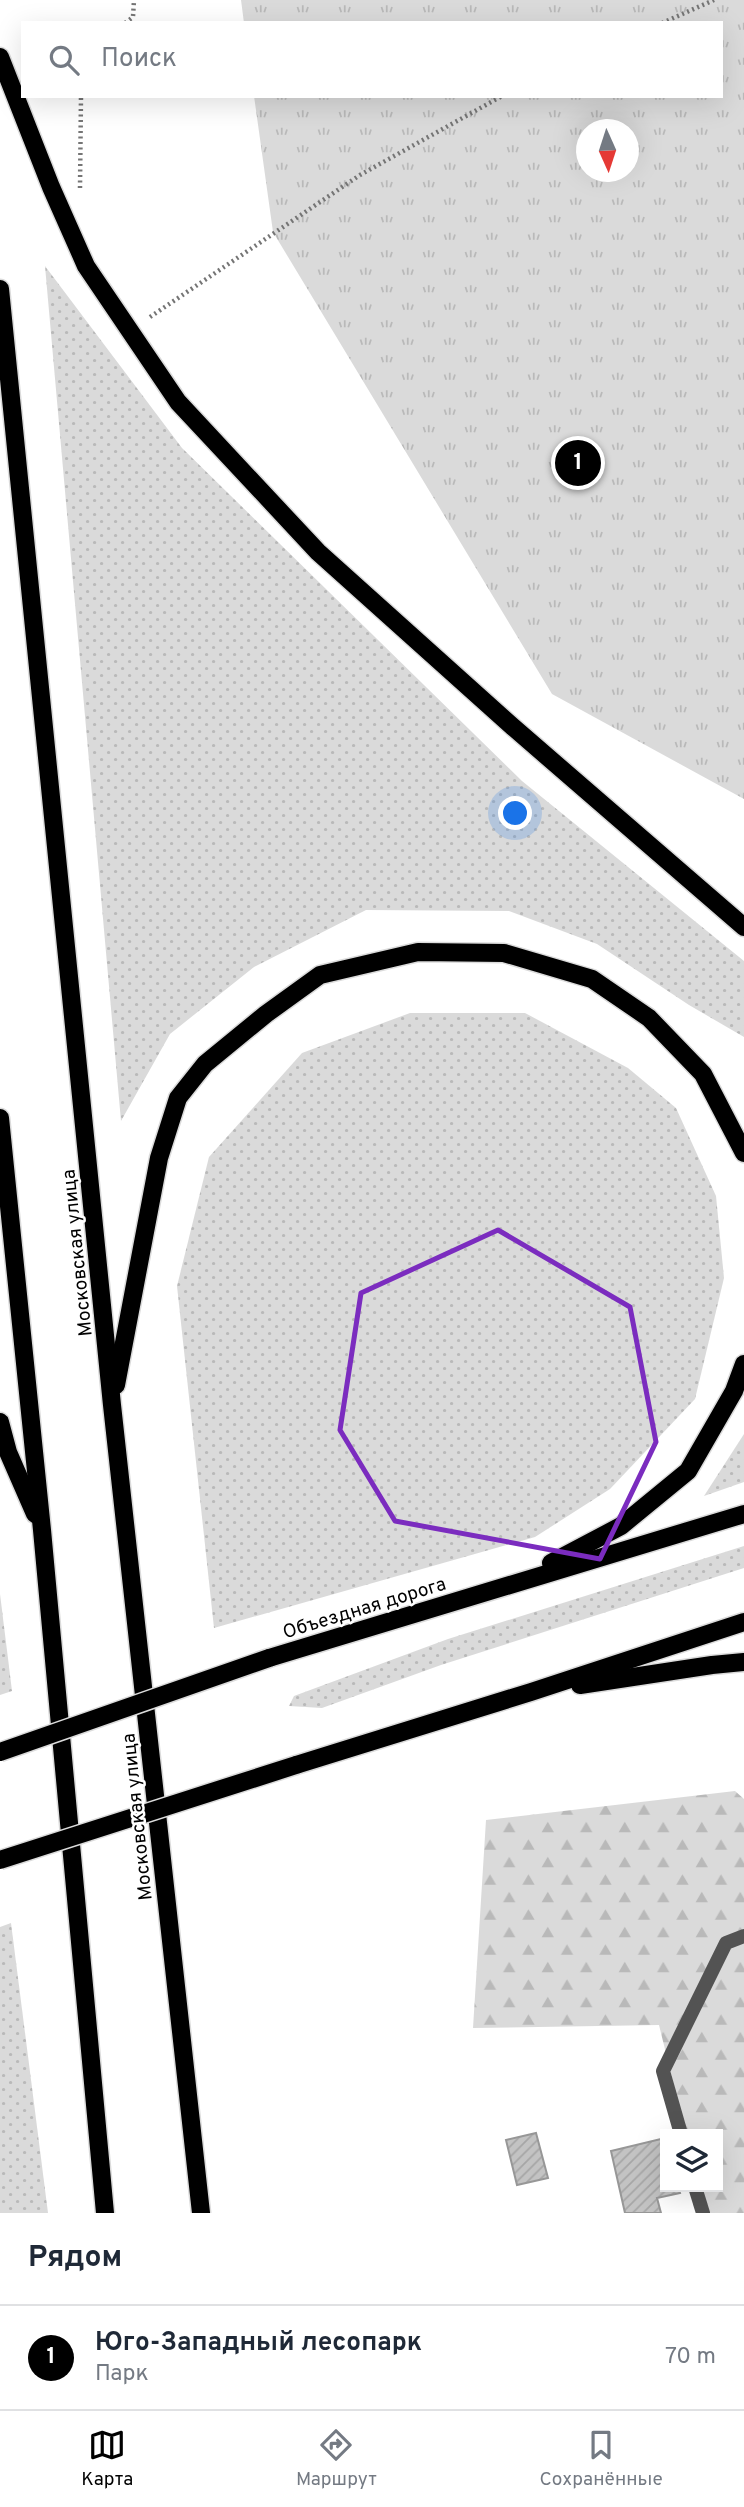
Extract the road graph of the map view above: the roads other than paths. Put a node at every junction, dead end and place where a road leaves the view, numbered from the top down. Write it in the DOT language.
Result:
graph roads {
  1 [pos="0,57"];
  2 [pos="0,289"];
  3 [pos="744,927"];
  4 [pos="0,1118"];
  5 [pos="744,1153"];
  6 [pos="744,1364"];
  7 [pos="112,1405"];
  8 [pos="0,1422"];
  9 [pos="744,1514"];
  10 [pos="41,1530"];
  11 [pos="517,1581"];
  12 [pos="744,1622"];
  13 [pos="744,1662"];
  14 [pos="531,1692"];
  15 [pos="0,1752"];
  16 [pos="0,1860"];
  17 [pos="744,1936"];
  18 [pos="680,2129"];
  19 [pos="697,2192"];
  20 [pos="105,2213"];
  21 [pos="201,2213"];
  22 [pos="703,2213"];
  1 -- 3 [label="main road"];
  2 -- 7 [label="main road, Московская улица"];
  4 -- 10 [label="main road"];
  5 -- 7 [label="main road"];
  6 -- 11 [label="main road"];
  7 -- 21 [label="main road, Московская улица"];
  8 -- 10 [label="main road"];
  9 -- 11 [label="main road, Объездная дорога"];
  10 -- 20 [label="main road"];
  11 -- 15 [label="main road, Объездная дорога, bridge"];
  12 -- 14 [label="main road"];
  13 -- 14 [label="main road"];
  14 -- 16 [label="main road, bridge"];
  17 -- 18 [label="lane"];
  19 -- 22 [label="lane"];
}
